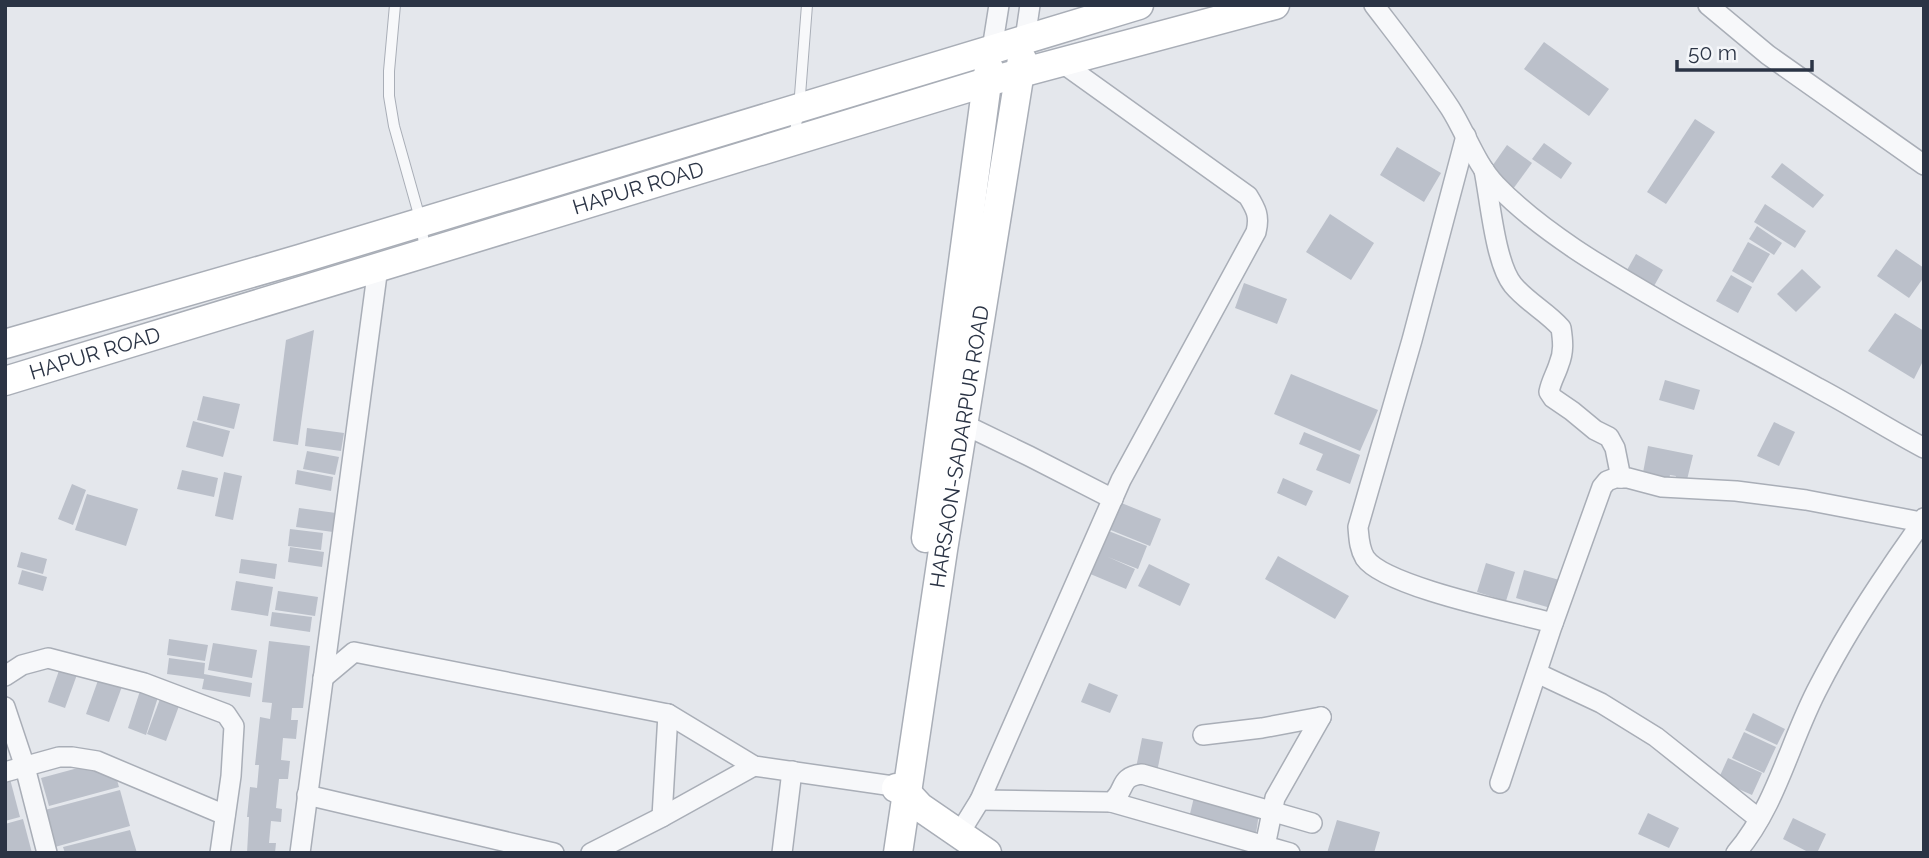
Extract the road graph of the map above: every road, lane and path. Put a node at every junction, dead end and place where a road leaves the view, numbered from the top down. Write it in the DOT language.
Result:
graph roads {
  1 [pos="395,5"];
  2 [pos="807,5"];
  3 [pos="999,5"];
  4 [pos="1030,5"];
  5 [pos="1139,5"];
  6 [pos="1275,5"];
  7 [pos="1374,5"];
  8 [pos="1708,5"];
  9 [pos="1025,39"];
  10 [pos="992,49"];
  11 [pos="1061,62"];
  12 [pos="1020,74"];
  13 [pos="987,82"];
  14 [pos="799,107"];
  15 [pos="1466,136"];
  16 [pos="794,140"];
  17 [pos="1924,165"];
  18 [pos="1484,169"];
  19 [pos="421,222"];
  20 [pos="425,253"];
  21 [pos="378,267"];
  22 [pos="5,344"];
  23 [pos="5,381"];
  24 [pos="964,424"];
  25 [pos="1924,448"];
  26 [pos="1621,478"];
  27 [pos="1113,499"];
  28 [pos="1922,520"];
  29 [pos="1553,623"];
  30 [pos="1537,673"];
  31 [pos="5,676"];
  32 [pos="323,678"];
  33 [pos="5,707"];
  34 [pos="668,714"];
  35 [pos="1203,735"];
  36 [pos="754,766"];
  37 [pos="25,767"];
  38 [pos="792,771"];
  39 [pos="5,772"];
  40 [pos="1500,783"];
  41 [pos="900,790"];
  42 [pos="307,795"];
  43 [pos="980,800"];
  44 [pos="1111,802"];
  45 [pos="1272,812"];
  46 [pos="225,815"];
  47 [pos="662,817"];
  48 [pos="1759,819"];
  49 [pos="1312,823"];
  50 [pos="959,834"];
  51 [pos="1265,846"];
  52 [pos="47,853"];
  53 [pos="220,853"];
  54 [pos="300,853"];
  55 [pos="554,853"];
  56 [pos="591,853"];
  57 [pos="782,853"];
  58 [pos="883,853"];
  59 [pos="898,853"];
  60 [pos="987,853"];
  61 [pos="1290,853"];
  62 [pos="1736,853"];
  1 -- 19 [label="lane"];
  2 -- 14 [label="lane"];
  3 -- 10 [label="street"];
  4 -- 9 [label="street"];
  5 -- 9 [label="main road, HAPUR ROAD"];
  6 -- 11 [label="main road, HAPUR ROAD"];
  7 -- 15 [label="street"];
  8 -- 17 [label="street"];
  9 -- 10 [label="main road, HAPUR ROAD"];
  9 -- 12 [label="main road, HARSAON-SADARPUR ROAD"];
  10 -- 13 [label="main road, HARSAON-SADARPUR ROAD"];
  10 -- 14 [label="main road, HAPUR ROAD"];
  11 -- 12 [label="main road, HAPUR ROAD"];
  11 -- 27 [label="street"];
  12 -- 13 [label="main road, HAPUR ROAD"];
  12 -- 24 [label="main road, HARSAON-SADARPUR ROAD"];
  13 -- 16 [label="main road, HAPUR ROAD"];
  13 -- 41 [label="main road, HARSAON-SADARPUR ROAD"];
  14 -- 16 [label="lane"];
  14 -- 19 [label="main road, HAPUR ROAD"];
  15 -- 18 [label="street"];
  15 -- 29 [label="street"];
  16 -- 20 [label="main road, HAPUR ROAD"];
  18 -- 25 [label="street"];
  18 -- 26 [label="street"];
  19 -- 20 [label="lane"];
  19 -- 22 [label="main road, HAPUR ROAD"];
  20 -- 21 [label="main road, HAPUR ROAD"];
  21 -- 23 [label="main road, HAPUR ROAD"];
  21 -- 32 [label="street"];
  24 -- 27 [label="street"];
  24 -- 41 [label="main road, HARSAON-SADARPUR ROAD"];
  26 -- 28 [label="street"];
  26 -- 29 [label="street"];
  27 -- 43 [label="street"];
  28 -- 48 [label="street"];
  29 -- 30 [label="street"];
  30 -- 40 [label="street"];
  30 -- 48 [label="street"];
  31 -- 46 [label="street"];
  32 -- 34 [label="street"];
  32 -- 42 [label="street"];
  33 -- 37 [label="street"];
  34 -- 36 [label="street"];
  34 -- 47 [label="street"];
  35 -- 45 [label="street"];
  36 -- 38 [label="street"];
  36 -- 47 [label="street"];
  37 -- 39 [label="street"];
  37 -- 46 [label="street"];
  37 -- 52 [label="street"];
  38 -- 41 [label="street"];
  38 -- 57 [label="street"];
  41 -- 50 [label="main road"];
  41 -- 58 [label="main road, HARSAON-SADARPUR ROAD"];
  41 -- 59 [label="main road, HARSAON-SADARPUR ROAD"];
  42 -- 54 [label="street"];
  42 -- 55 [label="street"];
  43 -- 44 [label="street"];
  43 -- 50 [label="street"];
  44 -- 45 [label="street"];
  44 -- 51 [label="street"];
  45 -- 49 [label="street"];
  45 -- 51 [label="street"];
  46 -- 53 [label="street"];
  47 -- 56 [label="street"];
  48 -- 62 [label="street"];
  50 -- 60 [label="main road"];
  51 -- 61 [label="street"];
}
